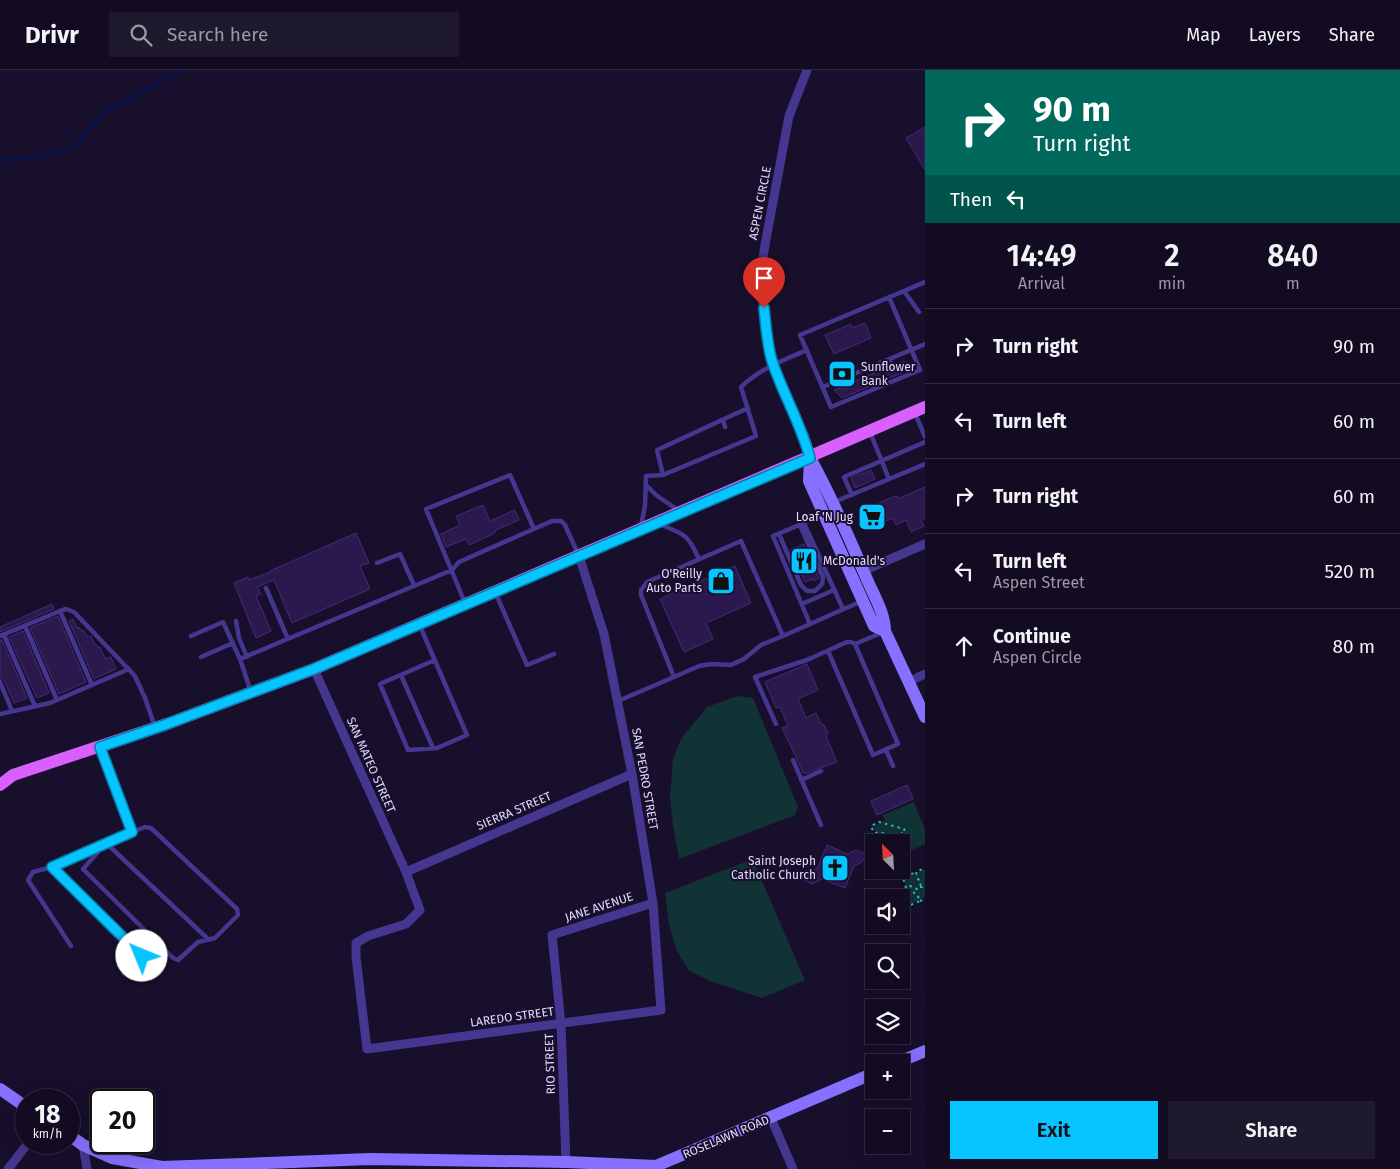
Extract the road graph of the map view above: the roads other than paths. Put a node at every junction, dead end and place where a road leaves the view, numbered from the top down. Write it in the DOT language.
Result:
graph roads {
  1 [pos="807,70"];
  2 [pos="925,282"];
  3 [pos="904,291"];
  4 [pos="889,297"];
  5 [pos="919,312"];
  6 [pos="925,344"];
  7 [pos="807,350"];
  8 [pos="911,350"];
  9 [pos="888,360"];
  10 [pos="773,364"];
  11 [pos="876,365"];
  12 [pos="893,366"];
  13 [pos="864,370"];
  14 [pos="881,370"];
  15 [pos="853,375"];
  16 [pos="868,376"];
  17 [pos="839,380"];
  18 [pos="857,380"];
  19 [pos="844,386"];
  20 [pos="823,387"];
  21 [pos="748,408"];
  22 [pos="920,410"];
  23 [pos="723,420"];
  24 [pos="711,425"];
  25 [pos="726,427"];
  26 [pos="700,430"];
  27 [pos="870,431"];
  28 [pos="714,432"];
  29 [pos="690,434"];
  30 [pos="703,436"];
  31 [pos="925,437"];
  32 [pos="693,440"];
  33 [pos="730,440"];
  34 [pos="677,441"];
  35 [pos="925,442"];
  36 [pos="720,444"];
  37 [pos="679,446"];
  38 [pos="732,446"];
  39 [pos="708,449"];
  40 [pos="722,450"];
  41 [pos="698,454"];
  42 [pos="710,456"];
  43 [pos="810,458"];
  44 [pos="684,460"];
  45 [pos="700,460"];
  46 [pos="882,461"];
  47 [pos="925,464"];
  48 [pos="687,466"];
  49 [pos="663,475"];
  50 [pos="889,479"];
  51 [pos="646,485"];
  52 [pos="852,495"];
  53 [pos="833,503"];
  54 [pos="682,512"];
  55 [pos="656,523"];
  56 [pos="800,525"];
  57 [pos="534,529"];
  58 [pos="640,530"];
  59 [pos="779,534"];
  60 [pos="925,544"];
  61 [pos="579,556"];
  62 [pos="699,559"];
  63 [pos="377,563"];
  64 [pos="452,570"];
  65 [pos="863,571"];
  66 [pos="414,585"];
  67 [pos="266,588"];
  68 [pos="834,590"];
  69 [pos="496,592"];
  70 [pos="869,598"];
  71 [pos="802,604"];
  72 [pos="466,605"];
  73 [pos="60,610"];
  74 [pos="843,610"];
  75 [pos="236,621"];
  76 [pos="420,624"];
  77 [pos="810,624"];
  78 [pos="24,626"];
  79 [pos="885,631"];
  80 [pos="2,635"];
  81 [pos="190,636"];
  82 [pos="783,636"];
  83 [pos="288,639"];
  84 [pos="233,643"];
  85 [pos="855,644"];
  86 [pos="828,651"];
  87 [pos="554,654"];
  88 [pos="201,657"];
  89 [pos="247,657"];
  90 [pos="240,660"];
  91 [pos="435,660"];
  92 [pos="129,669"];
  93 [pos="314,669"];
  94 [pos="925,674"];
  95 [pos="401,675"];
  96 [pos="674,677"];
  97 [pos="0,682"];
  98 [pos="908,682"];
  99 [pos="92,685"];
  100 [pos="251,693"];
  101 [pos="57,700"];
  102 [pos="618,702"];
  103 [pos="35,706"];
  104 [pos="12,711"];
  105 [pos="0,714"];
  106 [pos="925,717"];
  107 [pos="776,724"];
  108 [pos="156,728"];
  109 [pos="100,747"];
  110 [pos="433,748"];
  111 [pos="886,750"];
  112 [pos="793,760"];
  113 [pos="893,766"];
  114 [pos="0,769"];
  115 [pos="821,771"];
  116 [pos="632,774"];
  117 [pos="13,775"];
  118 [pos="802,780"];
  119 [pos="0,785"];
  120 [pos="820,825"];
  121 [pos="132,832"];
  122 [pos="106,843"];
  123 [pos="52,867"];
  124 [pos="406,872"];
  125 [pos="653,903"];
  126 [pos="552,935"];
  127 [pos="208,939"];
  128 [pos="71,946"];
  129 [pos="142,956"];
  130 [pos="661,1010"];
  131 [pos="561,1024"];
  132 [pos="367,1049"];
  133 [pos="925,1051"];
  134 [pos="910,1057"];
  135 [pos="865,1078"];
  136 [pos="0,1089"];
  137 [pos="15,1099"];
  138 [pos="772,1118"];
  139 [pos="80,1143"];
  140 [pos="83,1145"];
  141 [pos="20,1154"];
  142 [pos="566,1162"];
  143 [pos="624,1167"];
  144 [pos="656,1168"];
  145 [pos="8,1169"];
  146 [pos="87,1169"];
  147 [pos="793,1169"];
  1 -- 10 [label="street, ASPEN CIRCLE"];
  2 -- 3 [label="lane"];
  3 -- 4 [label="lane"];
  3 -- 5 [label="lane"];
  4 -- 7 [label="lane"];
  4 -- 8 [label="lane"];
  6 -- 8 [label="lane"];
  7 -- 10 [label="lane"];
  7 -- 20 [label="lane"];
  8 -- 9 [label="lane"];
  8 -- 20 [label="lane"];
  9 -- 11 [label="lane"];
  9 -- 12 [label="lane"];
  10 -- 21 [label="lane"];
  10 -- 43 [label="street, ASPEN CIRCLE"];
  11 -- 13 [label="lane"];
  11 -- 14 [label="lane"];
  13 -- 15 [label="lane"];
  13 -- 16 [label="lane"];
  15 -- 17 [label="lane"];
  15 -- 18 [label="lane"];
  17 -- 19 [label="lane"];
  17 -- 20 [label="lane"];
  21 -- 23 [label="lane"];
  21 -- 38 [label="lane"];
  22 -- 27 [label="main road"];
  22 -- 31 [label="lane"];
  23 -- 24 [label="lane"];
  23 -- 25 [label="lane"];
  24 -- 26 [label="lane"];
  24 -- 28 [label="lane"];
  26 -- 29 [label="lane"];
  26 -- 30 [label="lane"];
  27 -- 43 [label="main road"];
  27 -- 46 [label="lane"];
  29 -- 32 [label="lane"];
  29 -- 34 [label="lane"];
  33 -- 38 [label="lane"];
  34 -- 37 [label="lane"];
  34 -- 49 [label="lane"];
  35 -- 46 [label="lane"];
  36 -- 40 [label="lane"];
  38 -- 40 [label="lane"];
  39 -- 42 [label="lane"];
  40 -- 42 [label="lane"];
  41 -- 45 [label="lane"];
  42 -- 45 [label="lane"];
  43 -- 53 [label="street"];
  43 -- 54 [label="main road"];
  43 -- 70 [label="street"];
  44 -- 48 [label="lane"];
  45 -- 48 [label="lane"];
  46 -- 50 [label="lane"];
  46 -- 52 [label="lane"];
  47 -- 50 [label="lane"];
  48 -- 49 [label="lane"];
  49 -- 51 [label="lane"];
  50 -- 52 [label="lane"];
  51 -- 54 [label="lane"];
  51 -- 58 [label="lane"];
  52 -- 53 [label="lane"];
  53 -- 65 [label="street"];
  54 -- 55 [label="main road"];
  55 -- 58 [label="main road"];
  55 -- 62 [label="lane"];
  56 -- 59 [label="lane"];
  56 -- 59 [label="lane"];
  56 -- 68 [label="lane"];
  57 -- 61 [label="lane"];
  57 -- 64 [label="lane"];
  57 -- 64 [label="lane"];
  58 -- 61 [label="main road"];
  59 -- 71 [label="lane"];
  60 -- 65 [label="street"];
  61 -- 69 [label="main road"];
  61 -- 102 [label="street, SAN PEDRO STREET"];
  62 -- 82 [label="lane"];
  62 -- 96 [label="lane"];
  63 -- 66 [label="lane"];
  64 -- 66 [label="lane"];
  64 -- 72 [label="lane"];
  65 -- 70 [label="street"];
  66 -- 83 [label="lane"];
  67 -- 83 [label="lane"];
  68 -- 71 [label="lane"];
  68 -- 74 [label="lane"];
  69 -- 72 [label="main road"];
  69 -- 87 [label="lane"];
  70 -- 74 [label="lane"];
  70 -- 79 [label="street"];
  71 -- 77 [label="lane"];
  72 -- 76 [label="main road"];
  73 -- 78 [label="lane"];
  73 -- 92 [label="lane"];
  73 -- 99 [label="lane"];
  74 -- 77 [label="lane"];
  75 -- 89 [label="lane"];
  76 -- 91 [label="lane"];
  76 -- 93 [label="main road"];
  77 -- 82 [label="lane"];
  78 -- 80 [label="lane"];
  78 -- 101 [label="lane"];
  79 -- 85 [label="lane"];
  79 -- 98 [label="street"];
  80 -- 103 [label="lane"];
  81 -- 84 [label="lane"];
  82 -- 96 [label="lane"];
  83 -- 89 [label="lane"];
  84 -- 88 [label="lane"];
  84 -- 90 [label="lane"];
  85 -- 86 [label="lane"];
  85 -- 111 [label="lane"];
  86 -- 107 [label="lane"];
  86 -- 111 [label="lane"];
  89 -- 90 [label="lane"];
  90 -- 100 [label="lane"];
  91 -- 95 [label="lane"];
  91 -- 110 [label="lane"];
  92 -- 99 [label="lane"];
  92 -- 108 [label="lane"];
  93 -- 100 [label="main road"];
  93 -- 124 [label="street, SAN MATEO STREET"];
  94 -- 98 [label="street"];
  95 -- 110 [label="lane"];
  95 -- 110 [label="lane"];
  96 -- 102 [label="lane"];
  97 -- 104 [label="lane"];
  98 -- 106 [label="street"];
  99 -- 101 [label="lane"];
  100 -- 108 [label="main road"];
  101 -- 103 [label="lane"];
  102 -- 116 [label="street, SAN PEDRO STREET"];
  103 -- 104 [label="lane"];
  104 -- 105 [label="lane"];
  108 -- 109 [label="main road"];
  109 -- 117 [label="main road"];
  109 -- 121 [label="lane"];
  111 -- 113 [label="lane"];
  112 -- 118 [label="lane"];
  114 -- 117 [label="main road"];
  115 -- 118 [label="lane"];
  116 -- 124 [label="street, SIERRA STREET"];
  116 -- 125 [label="street, SAN PEDRO STREET"];
  117 -- 119 [label="main road"];
  118 -- 120 [label="lane"];
  121 -- 122 [label="lane"];
  121 -- 127 [label="lane"];
  122 -- 123 [label="lane"];
  122 -- 127 [label="lane"];
  122 -- 127 [label="lane"];
  123 -- 128 [label="lane"];
  123 -- 129 [label="lane"];
  124 -- 132 [label="street, SAN MATEO STREET"];
  125 -- 126 [label="street, JANE AVENUE"];
  125 -- 130 [label="street, SAN PEDRO STREET"];
  126 -- 131 [label="street, RIO STREET"];
  130 -- 131 [label="street, LAREDO STREET"];
  131 -- 132 [label="street, LAREDO STREET"];
  131 -- 142 [label="street, RIO STREET"];
  133 -- 134 [label="street"];
  135 -- 138 [label="street, ROSELAWN ROAD"];
  136 -- 137 [label="street"];
  138 -- 144 [label="street, ROSELAWN ROAD"];
  138 -- 147 [label="street"];
  139 -- 140 [label="street, ROSELAWN ROAD"];
  140 -- 142 [label="street, ROSELAWN ROAD"];
  140 -- 146 [label="street"];
  141 -- 145 [label="street"];
  142 -- 143 [label="street, ROSELAWN ROAD"];
  143 -- 144 [label="street, ROSELAWN ROAD"];
}
